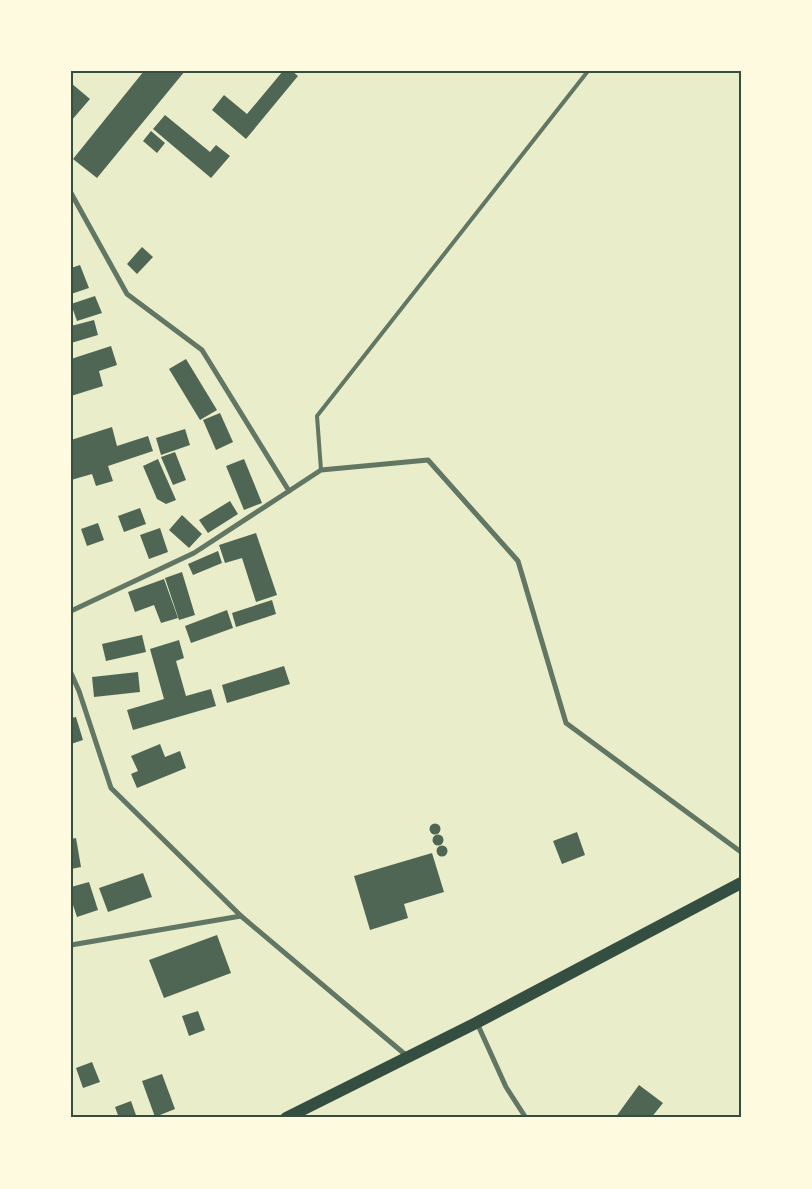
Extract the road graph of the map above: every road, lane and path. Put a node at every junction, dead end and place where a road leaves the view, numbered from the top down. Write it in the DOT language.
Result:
graph roads {
  1 [pos="588,71"];
  2 [pos="71,193"];
  3 [pos="321,470"];
  4 [pos="289,491"];
  5 [pos="71,611"];
  6 [pos="71,673"];
  7 [pos="741,852"];
  8 [pos="741,883"];
  9 [pos="241,916"];
  10 [pos="71,945"];
  11 [pos="476,1023"];
  12 [pos="407,1056"];
  13 [pos="286,1118"];
  14 [pos="526,1118"];
  1 -- 3 [label="lane"];
  2 -- 4 [label="street"];
  3 -- 4 [label="street"];
  3 -- 7 [label="street"];
  4 -- 5 [label="street"];
  6 -- 9 [label="street"];
  8 -- 11 [label="main road"];
  9 -- 10 [label="street"];
  9 -- 12 [label="street"];
  11 -- 12 [label="main road"];
  11 -- 14 [label="street"];
  12 -- 13 [label="main road"];
}
